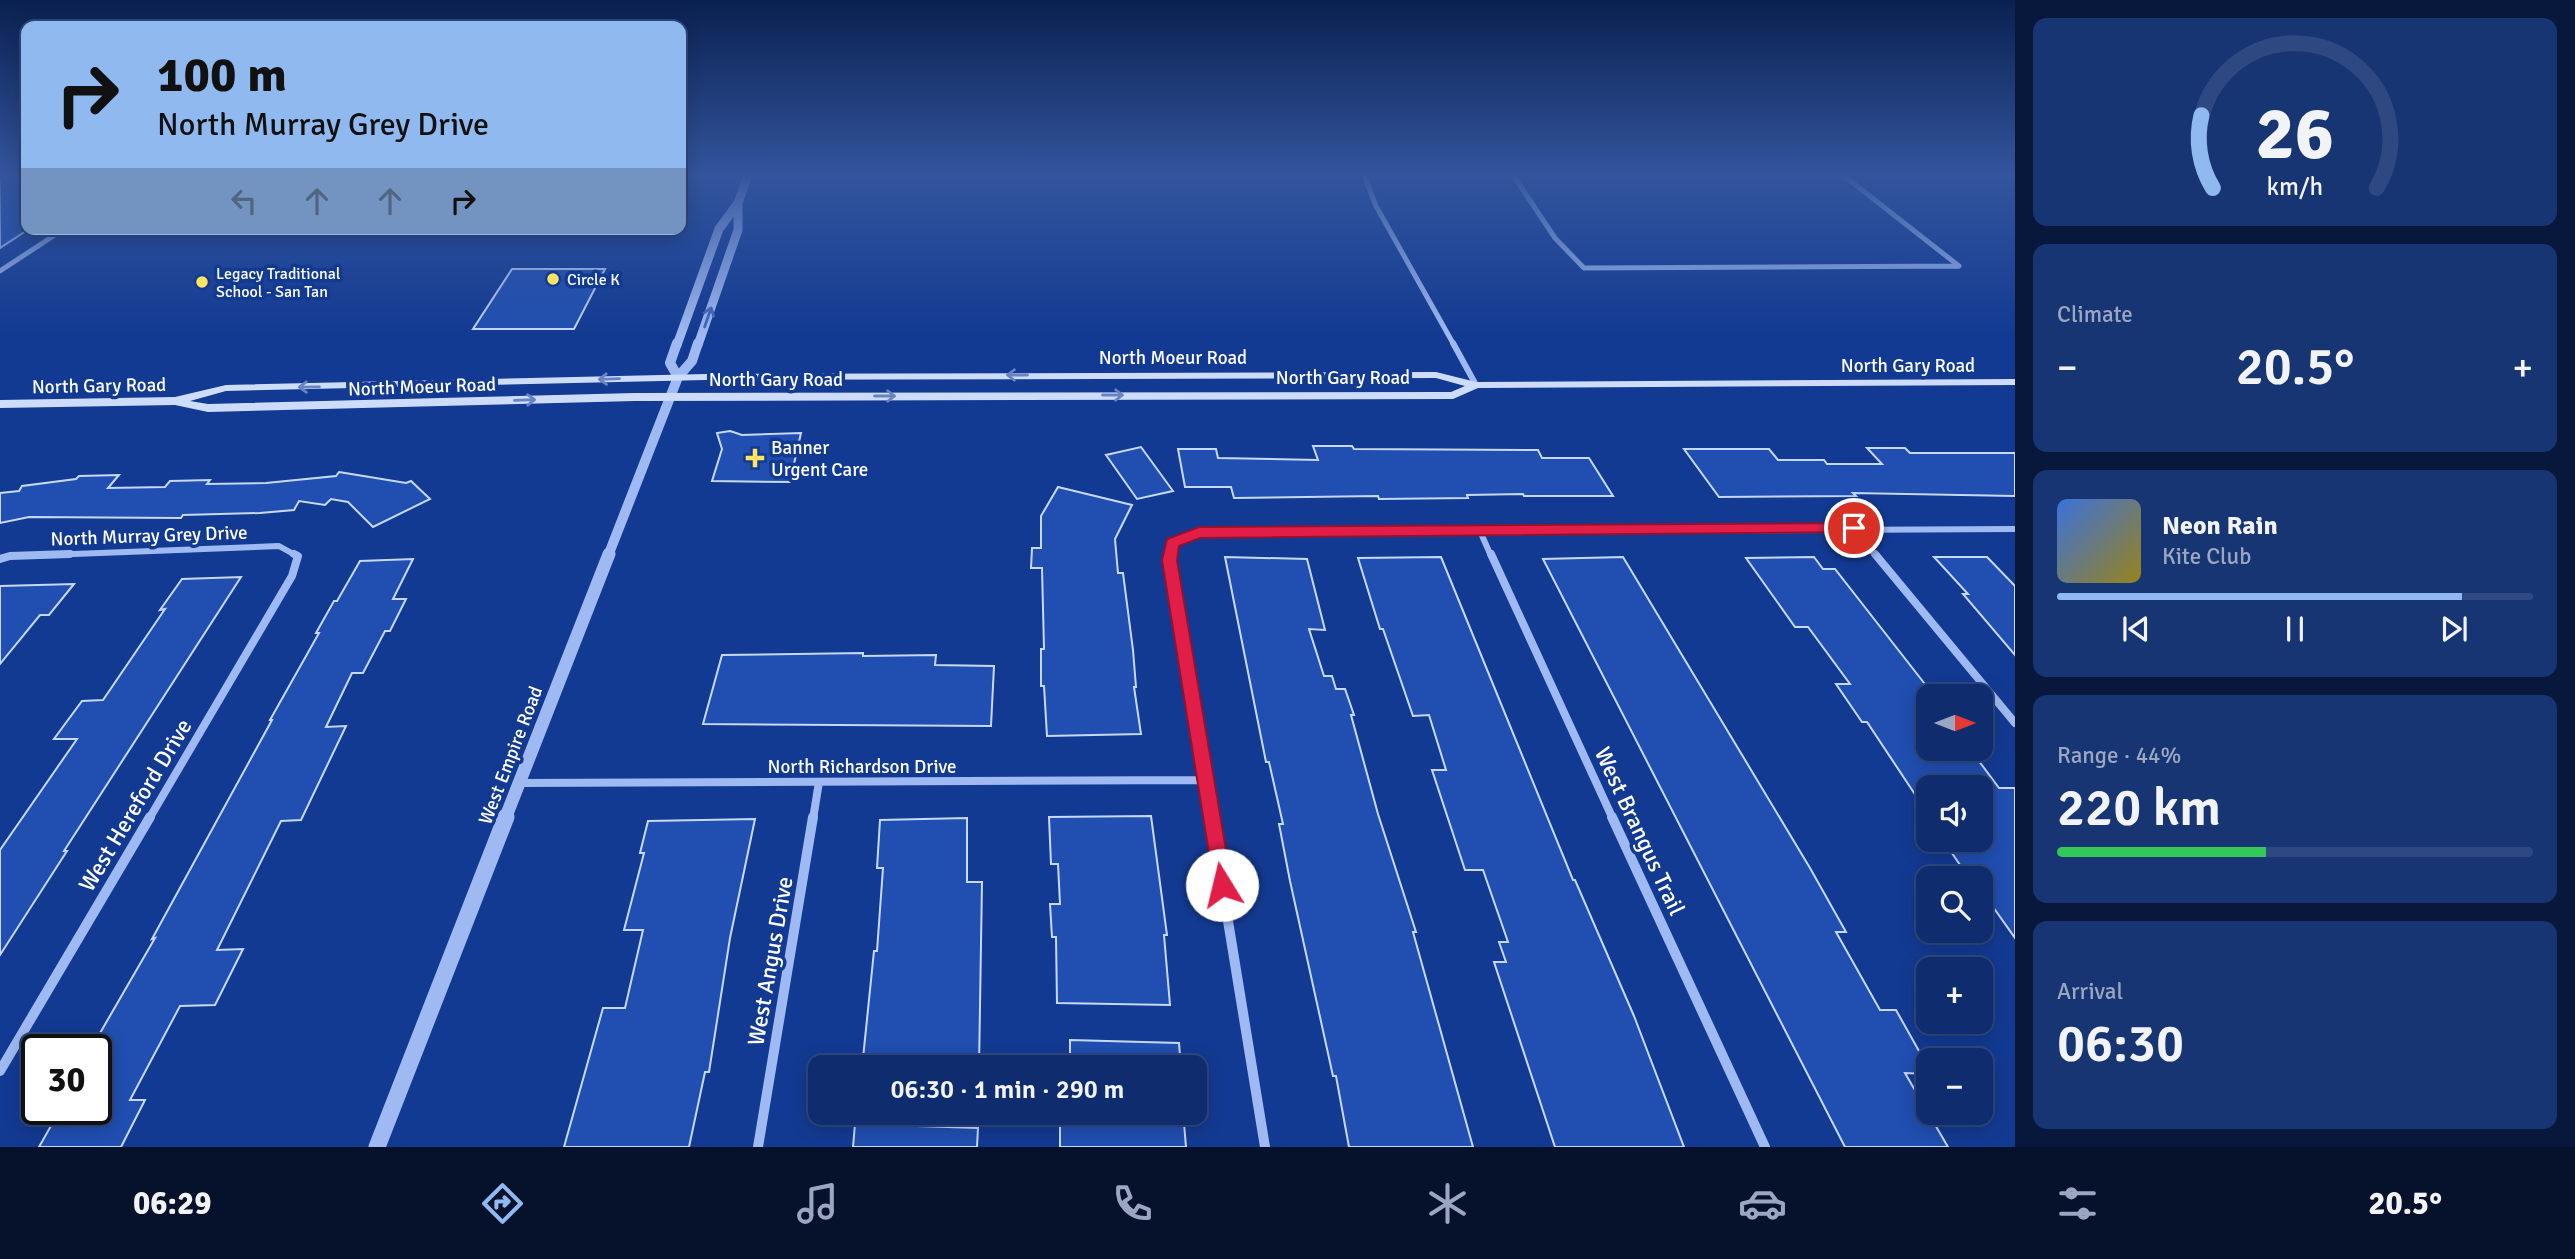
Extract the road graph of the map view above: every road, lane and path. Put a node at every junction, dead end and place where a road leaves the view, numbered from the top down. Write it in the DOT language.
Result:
graph roads {
  1 [pos="719,229"];
  2 [pos="738,229"];
  3 [pos="1389,229"];
  4 [pos="1549,229"];
  5 [pos="1911,229"];
  6 [pos="55,235"];
  7 [pos="0,271"];
  8 [pos="870,375"];
  9 [pos="678,377"];
  10 [pos="2015,382"];
  11 [pos="1476,385"];
  12 [pos="670,397"];
  13 [pos="175,401"];
  14 [pos="0,404"];
  15 [pos="1854,528"];
  16 [pos="2015,529"];
  17 [pos="1480,531"];
  18 [pos="298,556"];
  19 [pos="0,559"];
  20 [pos="2015,723"];
  21 [pos="1205,780"];
  22 [pos="819,782"];
  23 [pos="520,783"];
  24 [pos="0,1071"];
  25 [pos="377,1147"];
  26 [pos="758,1147"];
  27 [pos="1265,1147"];
  28 [pos="1765,1147"];
  1 -- 9 [label="street"];
  9 -- 2 [label="street, one-way"];
  3 -- 11 [label="street"];
  4 -- 5 [label="street"];
  6 -- 7 [label="street"];
  8 -- 9 [label="main road, North Gary Road"];
  11 -- 8 [label="main road, North Moeur Road, one-way"];
  9 -- 12 [label="street, West Empire Road"];
  9 -- 13 [label="main road, North Gary Road, one-way"];
  10 -- 11 [label="main road, North Gary Road"];
  12 -- 11 [label="main road, North Gary Road, one-way"];
  13 -- 12 [label="main road, North Moeur Road, one-way"];
  12 -- 23 [label="street, West Empire Road"];
  13 -- 14 [label="main road, North Gary Road"];
  15 -- 16 [label="street"];
  15 -- 17 [label="street"];
  15 -- 20 [label="street"];
  17 -- 21 [label="street"];
  17 -- 28 [label="street, West Brangus Trail"];
  18 -- 19 [label="street, North Murray Grey Drive"];
  18 -- 24 [label="street, West Hereford Drive"];
  21 -- 22 [label="street, North Richardson Drive"];
  21 -- 27 [label="street"];
  22 -- 23 [label="street, North Richardson Drive"];
  22 -- 26 [label="street, West Angus Drive"];
  23 -- 25 [label="street, West Empire Road"];
}
